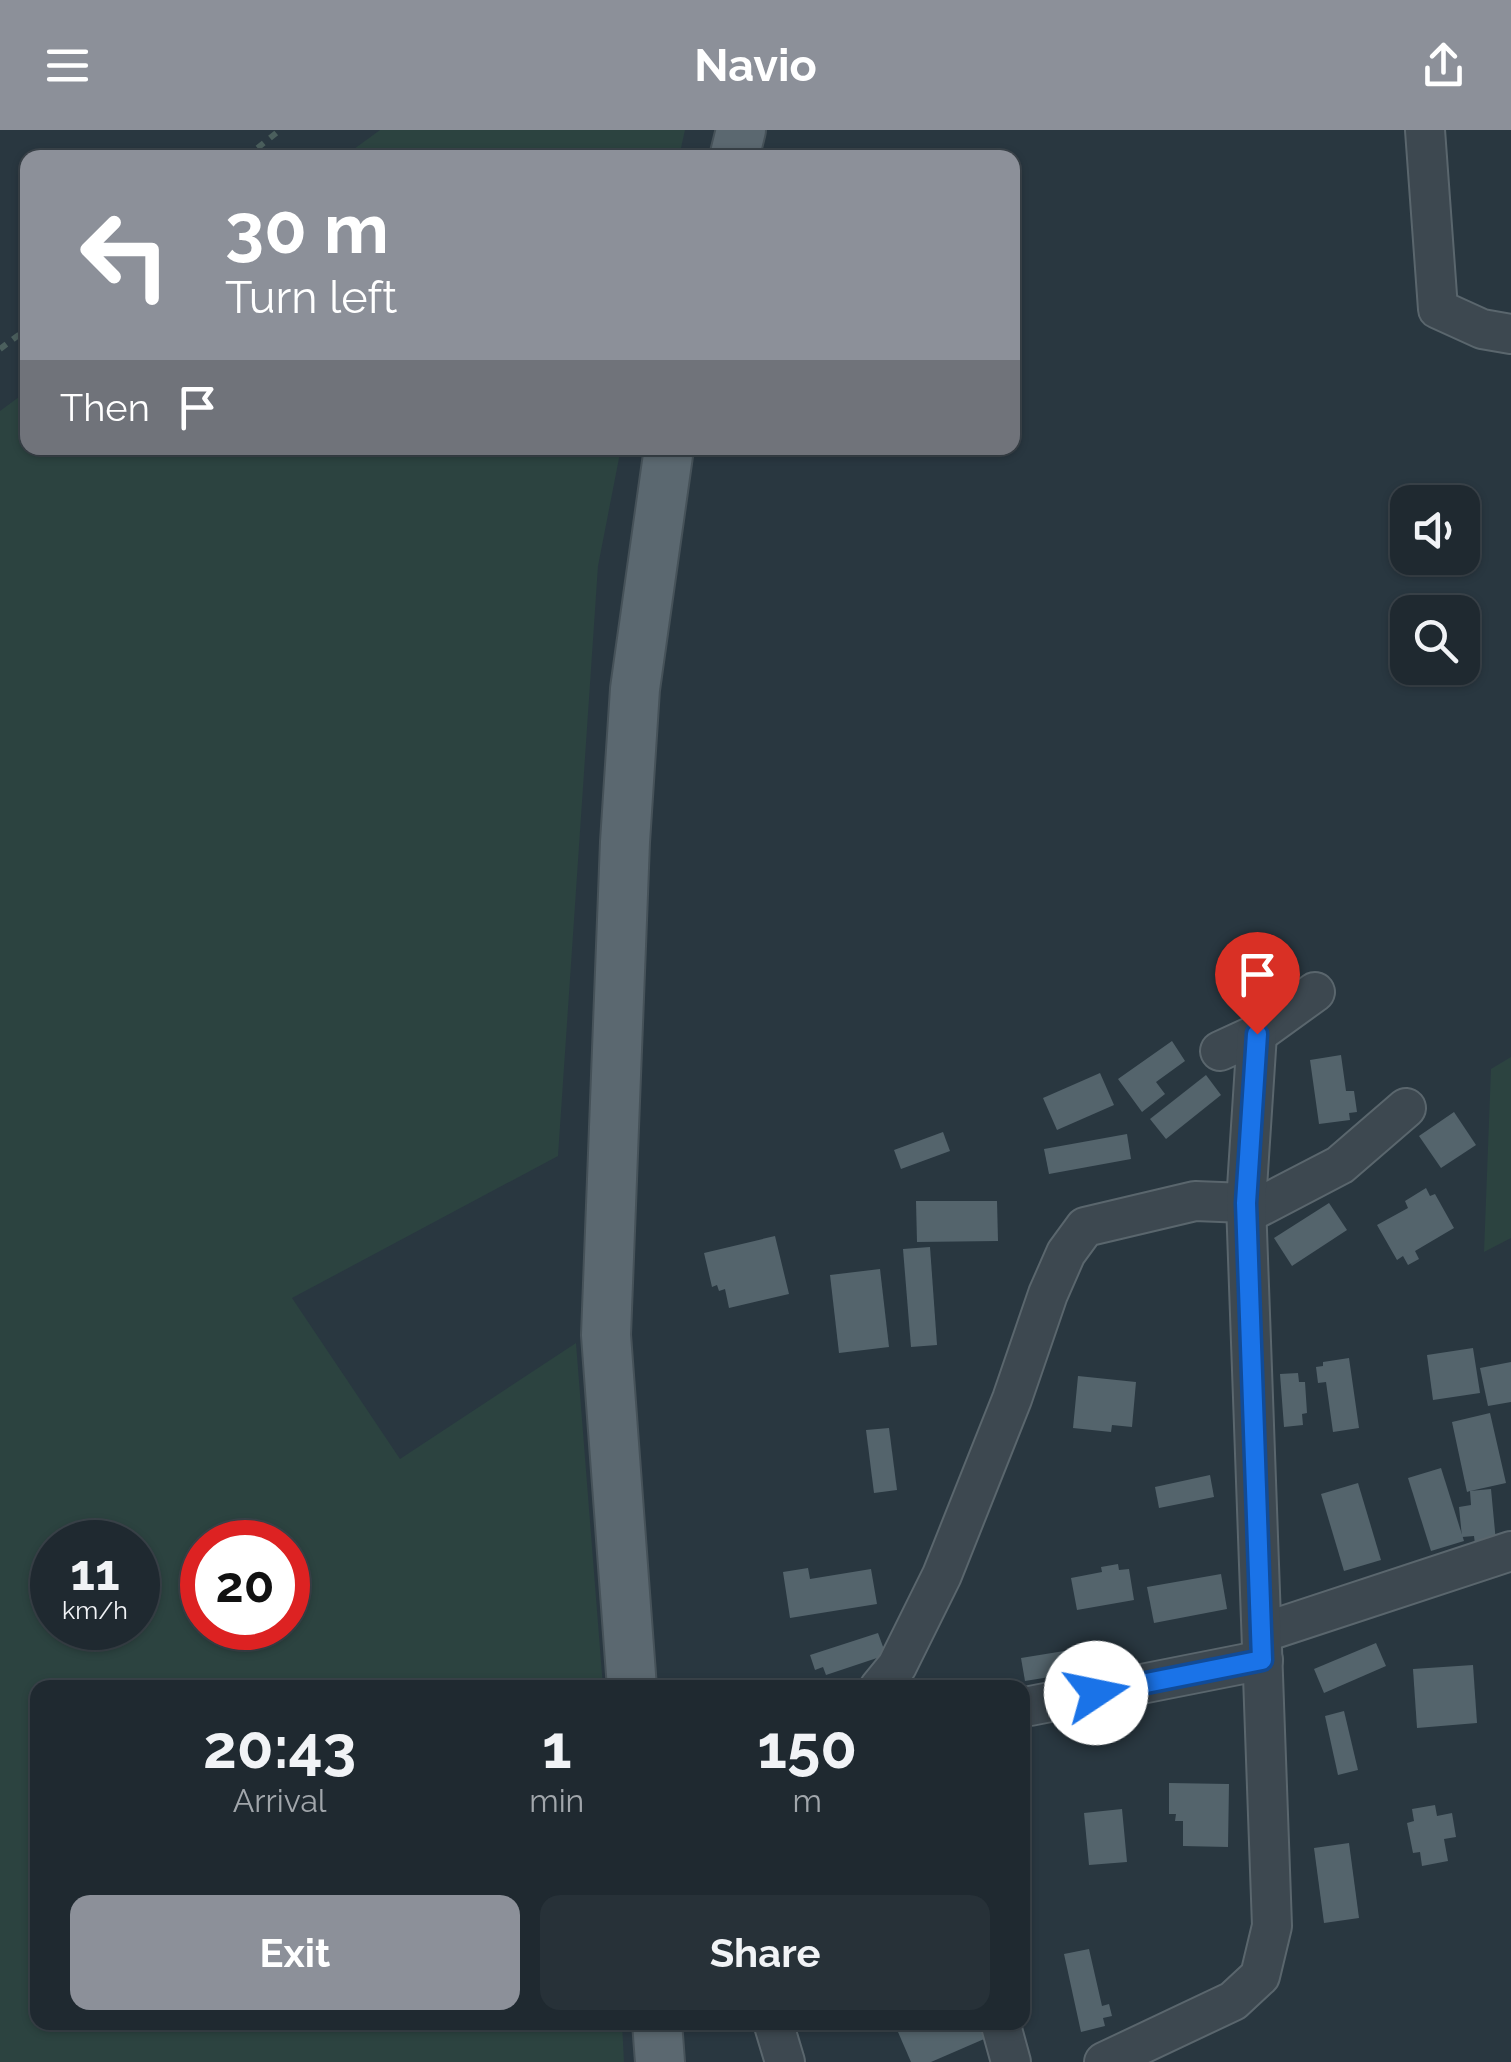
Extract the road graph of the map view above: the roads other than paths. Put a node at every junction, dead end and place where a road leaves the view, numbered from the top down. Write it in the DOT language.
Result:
graph roads {
  1 [pos="1425,130"];
  2 [pos="1511,334"];
  3 [pos="668,455"];
  4 [pos="1315,992"];
  5 [pos="1257,1034"];
  6 [pos="1220,1051"];
  7 [pos="1406,1108"];
  8 [pos="1246,1208"];
  9 [pos="1511,1552"];
  10 [pos="1262,1646"];
  11 [pos="631,1680"];
  12 [pos="886,1680"];
  13 [pos="1030,1706"];
  14 [pos="658,2030"];
  15 [pos="775,2030"];
  16 [pos="1002,2030"];
  17 [pos="660,2062"];
  18 [pos="785,2062"];
  19 [pos="1011,2062"];
  20 [pos="1104,2062"];
  1 -- 2 [label="lane"];
  3 -- 11 [label="main road"];
  4 -- 5 [label="lane"];
  5 -- 6 [label="lane"];
  5 -- 8 [label="lane"];
  7 -- 8 [label="lane"];
  8 -- 10 [label="lane"];
  8 -- 12 [label="lane"];
  9 -- 10 [label="lane"];
  10 -- 13 [label="lane"];
  10 -- 20 [label="lane"];
  14 -- 17 [label="main road"];
  15 -- 18 [label="lane"];
  16 -- 19 [label="lane"];
}
